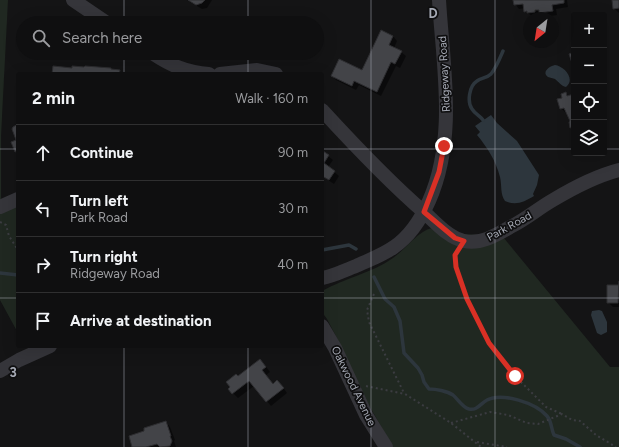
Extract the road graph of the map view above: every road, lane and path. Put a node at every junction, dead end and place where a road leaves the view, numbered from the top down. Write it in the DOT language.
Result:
graph roads {
  1 [pos="73,0"];
  2 [pos="439,0"];
  3 [pos="97,16"];
  4 [pos="162,60"];
  5 [pos="193,72"];
  6 [pos="238,72"];
  7 [pos="266,72"];
  8 [pos="324,112"];
  9 [pos="619,170"];
  10 [pos="16,200"];
  11 [pos="0,207"];
  12 [pos="424,212"];
  13 [pos="0,222"];
  14 [pos="464,241"];
  15 [pos="16,247"];
  16 [pos="324,277"];
  17 [pos="374,294"];
  18 [pos="324,329"];
  19 [pos="46,348"];
  20 [pos="0,371"];
  21 [pos="352,383"];
  22 [pos="404,394"];
  23 [pos="562,414"];
  24 [pos="451,423"];
  25 [pos="476,442"];
  26 [pos="386,447"];
  27 [pos="481,447"];
  28 [pos="507,447"];
  29 [pos="616,447"];
  1 -- 3 [label="street"];
  2 -- 12 [label="street, Ridgeway Road"];
  4 -- 5 [label="street"];
  6 -- 7 [label="street"];
  8 -- 12 [label="street"];
  9 -- 14 [label="street, Park Road"];
  10 -- 11 [label="street"];
  12 -- 14 [label="street"];
  12 -- 16 [label="street, Ridgeway Road"];
  13 -- 15 [label="path"];
  14 -- 23 [label="path"];
  17 -- 22 [label="path"];
  18 -- 21 [label="street, Oakwood Avenue"];
  19 -- 20 [label="street"];
  21 -- 22 [label="path"];
  21 -- 26 [label="street, Oakwood Avenue"];
  22 -- 24 [label="path"];
  23 -- 24 [label="path"];
  23 -- 29 [label="path"];
  24 -- 25 [label="path"];
  25 -- 27 [label="path"];
  25 -- 28 [label="path"];
}
